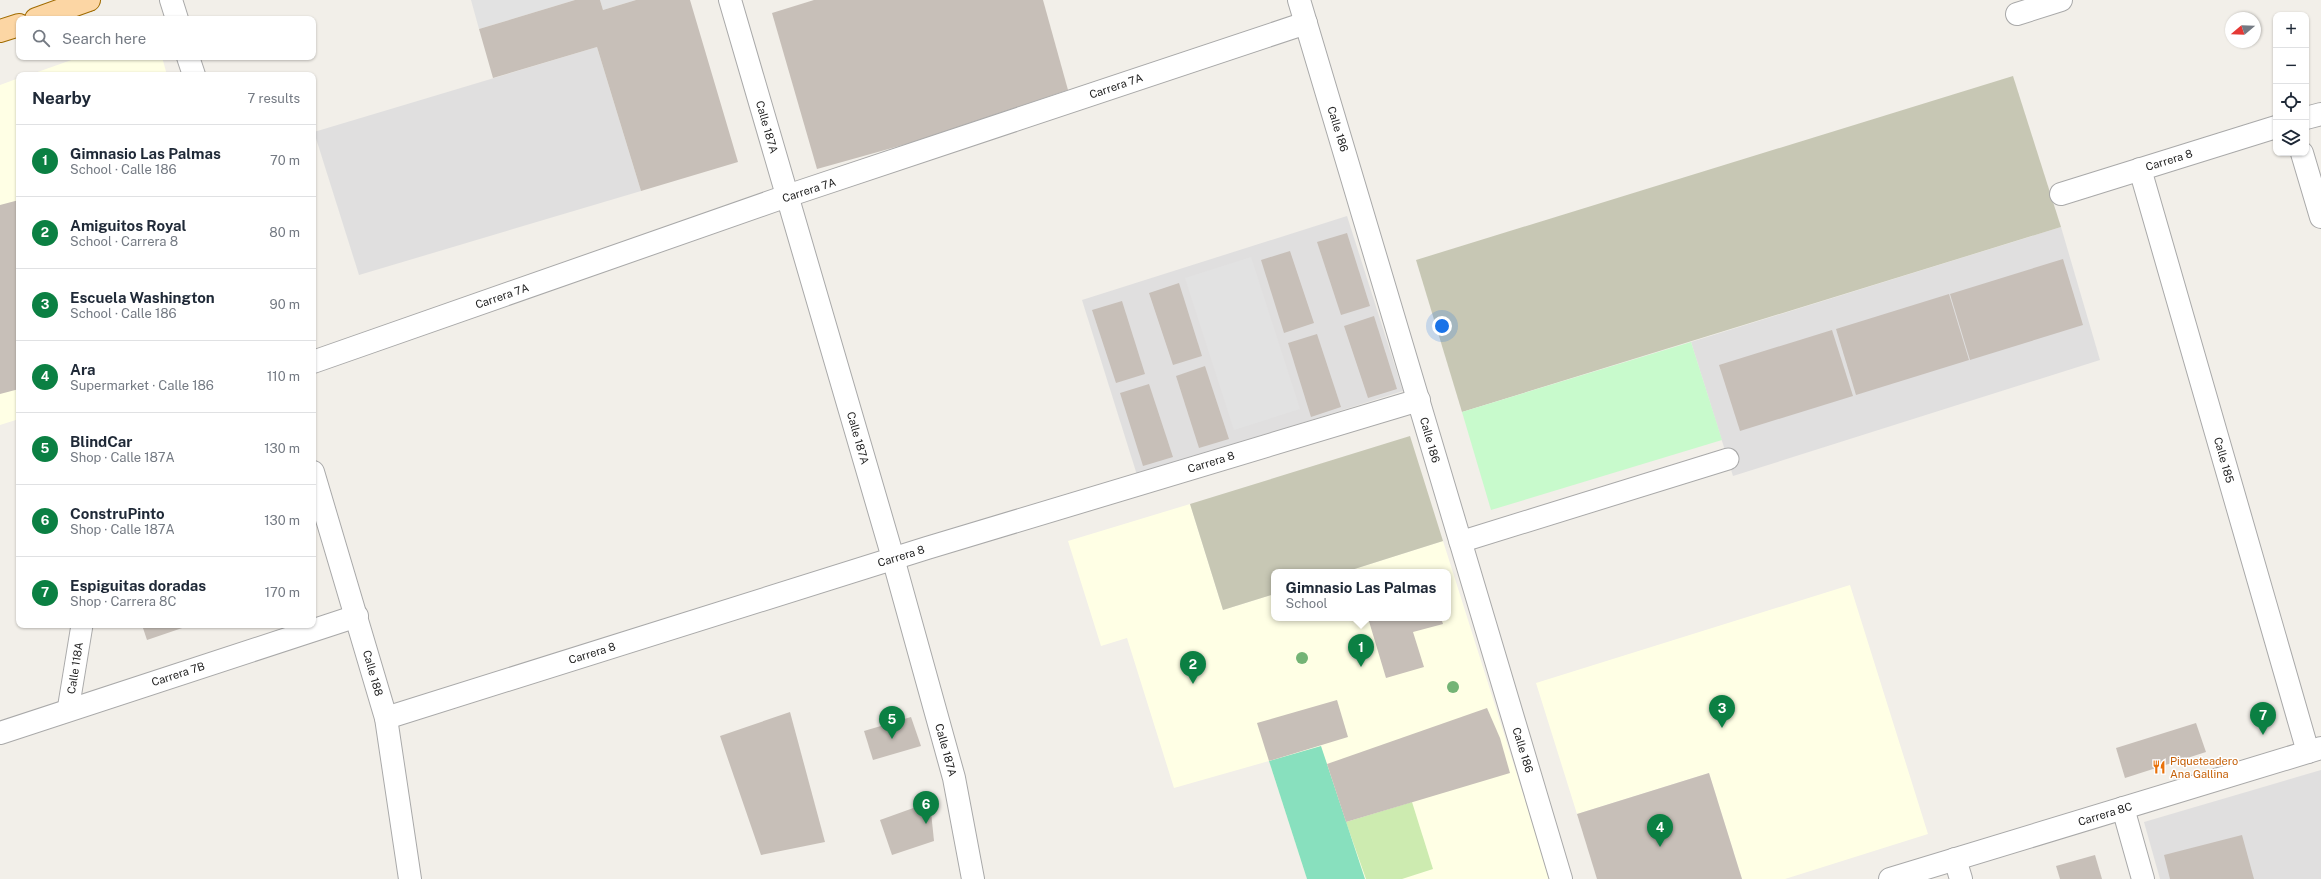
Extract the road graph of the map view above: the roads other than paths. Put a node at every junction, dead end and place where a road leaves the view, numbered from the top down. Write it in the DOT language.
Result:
graph roads {
  1 [pos="89,0"];
  2 [pos="171,0"];
  3 [pos="730,0"];
  4 [pos="1299,0"];
  5 [pos="2061,0"];
  6 [pos="2017,14"];
  7 [pos="44,16"];
  8 [pos="176,16"];
  9 [pos="1306,23"];
  10 [pos="16,26"];
  11 [pos="0,31"];
  12 [pos="189,60"];
  13 [pos="193,72"];
  14 [pos="2321,114"];
  15 [pos="2309,117"];
  16 [pos="2273,128"];
  17 [pos="2303,156"];
  18 [pos="2140,169"];
  19 [pos="2062,194"];
  20 [pos="787,196"];
  21 [pos="2321,217"];
  22 [pos="316,361"];
  23 [pos="1419,400"];
  24 [pos="1728,460"];
  25 [pos="316,482"];
  26 [pos="1460,542"];
  27 [pos="893,558"];
  28 [pos="357,616"];
  29 [pos="82,628"];
  30 [pos="68,710"];
  31 [pos="386,718"];
  32 [pos="0,733"];
  33 [pos="2314,750"];
  34 [pos="2123,808"];
  35 [pos="1958,869"];
  36 [pos="410,879"];
  37 [pos="973,879"];
  38 [pos="1561,879"];
  39 [pos="1890,879"];
  40 [pos="2143,879"];
  1 -- 7 [label="main road"];
  2 -- 8 [label="street"];
  3 -- 20 [label="street, Calle 187A"];
  4 -- 9 [label="street, Calle 186"];
  5 -- 6 [label="street"];
  9 -- 20 [label="street, Carrera 7A"];
  9 -- 23 [label="street, Calle 186"];
  10 -- 11 [label="main road"];
  12 -- 13 [label="street"];
  14 -- 15 [label="street"];
  16 -- 18 [label="street, Carrera 8"];
  17 -- 21 [label="street"];
  18 -- 19 [label="street, Carrera 8"];
  18 -- 33 [label="street, Calle 185"];
  20 -- 22 [label="street, Carrera 7A"];
  20 -- 27 [label="street, Calle 187A"];
  23 -- 26 [label="street, Calle 186"];
  23 -- 27 [label="street, Carrera 8"];
  24 -- 26 [label="lane"];
  25 -- 28 [label="street, Calle 188"];
  26 -- 38 [label="street, Calle 186"];
  27 -- 31 [label="street, Carrera 8"];
  27 -- 37 [label="street, Calle 187A"];
  28 -- 30 [label="street, Carrera 7B"];
  28 -- 31 [label="street, Calle 188"];
  29 -- 30 [label="lane, Calle 118A"];
  30 -- 32 [label="street, Carrera 7B"];
  31 -- 36 [label="street, Calle 188"];
  33 -- 34 [label="street, Carrera 8C"];
  34 -- 35 [label="street, Carrera 8C"];
  34 -- 40 [label="street"];
  35 -- 39 [label="street, Carrera 8C"];
}
